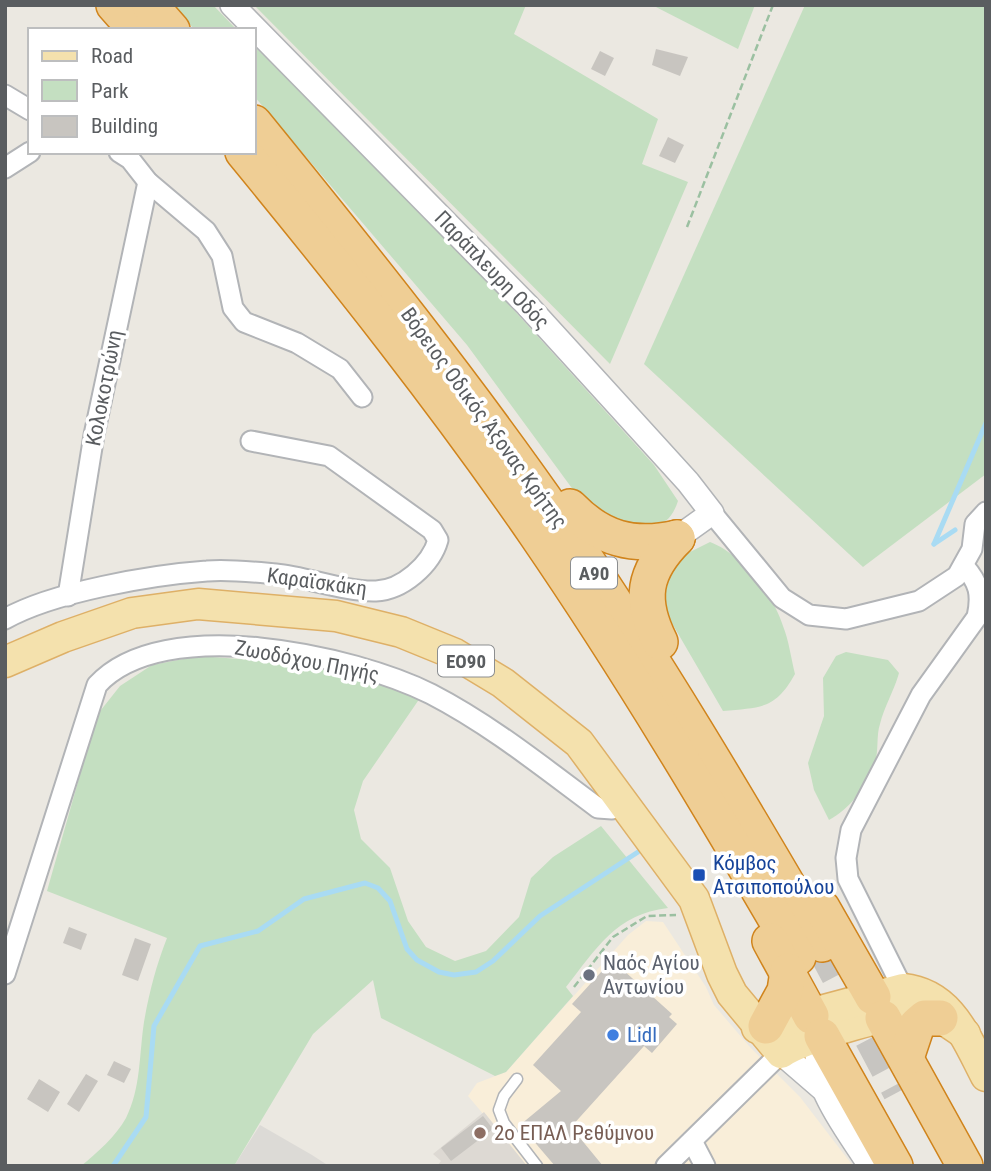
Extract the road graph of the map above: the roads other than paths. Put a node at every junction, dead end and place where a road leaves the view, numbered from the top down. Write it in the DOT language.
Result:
graph roads {
  1 [pos="114,5"];
  2 [pos="150,5"];
  3 [pos="232,5"];
  4 [pos="134,28"];
  5 [pos="170,28"];
  6 [pos="255,28"];
  7 [pos="256,29"];
  8 [pos="5,95"];
  9 [pos="28,109"];
  10 [pos="256,126"];
  11 [pos="28,153"];
  12 [pos="122,154"];
  13 [pos="245,154"];
  14 [pos="5,168"];
  15 [pos="148,182"];
  16 [pos="326,231"];
  17 [pos="362,397"];
  18 [pos="251,441"];
  19 [pos="570,507"];
  20 [pos="986,512"];
  21 [pos="712,513"];
  22 [pos="677,538"];
  23 [pos="968,557"];
  24 [pos="68,596"];
  25 [pos="5,619"];
  26 [pos="660,642"];
  27 [pos="5,662"];
  28 [pos="624,803"];
  29 [pos="813,955"];
  30 [pos="5,974"];
  31 [pos="888,999"];
  32 [pos="817,1026"];
  33 [pos="953,1026"];
  34 [pos="768,1036"];
  35 [pos="986,1076"];
  36 [pos="517,1079"];
  37 [pos="894,1084"];
  38 [pos="825,1091"];
  39 [pos="692,1141"];
  40 [pos="537,1166"];
  41 [pos="666,1166"];
  42 [pos="705,1166"];
  43 [pos="870,1166"];
  44 [pos="895,1166"];
  45 [pos="911,1166"];
  46 [pos="942,1166"];
  47 [pos="965,1166"];
  1 -- 4 [label="highway"];
  2 -- 5 [label="highway"];
  3 -- 6 [label="street, Παράπλευρη Οδός"];
  7 -- 21 [label="street, Παράπλευρη Οδός"];
  8 -- 9 [label="street"];
  10 -- 16 [label="highway"];
  11 -- 14 [label="street"];
  12 -- 15 [label="street"];
  13 -- 16 [label="highway"];
  15 -- 17 [label="street"];
  15 -- 24 [label="street, Κολοκοτρώνη"];
  16 -- 19 [label="highway"];
  16 -- 29 [label="highway"];
  18 -- 24 [label="street, Καραϊσκάκη"];
  19 -- 22 [label="highway"];
  19 -- 26 [label="highway"];
  20 -- 23 [label="street"];
  21 -- 22 [label="street"];
  21 -- 23 [label="street"];
  22 -- 26 [label="highway"];
  23 -- 31 [label="street"];
  24 -- 25 [label="street, Καραϊσκάκη"];
  26 -- 29 [label="highway"];
  27 -- 28 [label="main road, ΕΟ90"];
  28 -- 30 [label="street, Ζωοδόχου Πηγής"];
  28 -- 34 [label="main road, ΕΟ90"];
  29 -- 31 [label="highway"];
  29 -- 32 [label="highway"];
  29 -- 34 [label="highway"];
  31 -- 32 [label="main road"];
  31 -- 33 [label="main road"];
  31 -- 37 [label="highway"];
  32 -- 34 [label="main road"];
  32 -- 38 [label="street"];
  32 -- 44 [label="highway"];
  33 -- 35 [label="main road"];
  33 -- 37 [label="highway"];
  34 -- 38 [label="street"];
  34 -- 39 [label="street"];
  36 -- 40 [label="lane"];
  37 -- 45 [label="highway"];
  37 -- 46 [label="highway"];
  37 -- 47 [label="highway"];
  38 -- 43 [label="street"];
  39 -- 41 [label="street"];
  39 -- 42 [label="street"];
}
